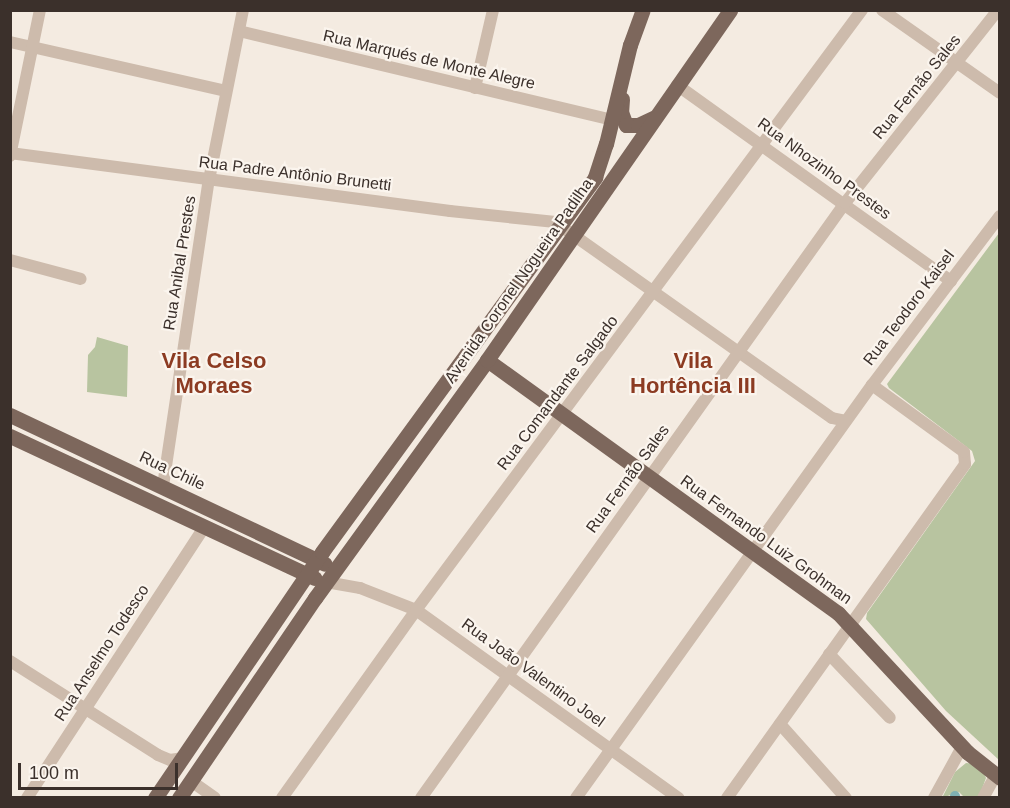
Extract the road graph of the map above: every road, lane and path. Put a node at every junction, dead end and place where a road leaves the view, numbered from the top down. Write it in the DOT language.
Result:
graph roads {
  1 [pos="40,10"];
  2 [pos="243,10"];
  3 [pos="493,10"];
  4 [pos="730,10"];
  5 [pos="862,10"];
  6 [pos="882,10"];
  7 [pos="998,10"];
  8 [pos="641,11"];
  9 [pos="239,31"];
  10 [pos="10,42"];
  11 [pos="32,46"];
  12 [pos="957,62"];
  13 [pos="678,85"];
  14 [pos="475,88"];
  15 [pos="225,91"];
  16 [pos="999,93"];
  17 [pos="653,118"];
  18 [pos="619,123"];
  19 [pos="761,144"];
  20 [pos="11,154"];
  21 [pos="209,180"];
  22 [pos="845,203"];
  23 [pos="999,216"];
  24 [pos="567,230"];
  25 [pos="10,260"];
  26 [pos="81,279"];
  27 [pos="951,281"];
  28 [pos="654,292"];
  29 [pos="738,352"];
  30 [pos="487,360"];
  31 [pos="872,385"];
  32 [pos="10,415"];
  33 [pos="563,415"];
  34 [pos="846,421"];
  35 [pos="10,436"];
  36 [pos="650,478"];
  37 [pos="163,486"];
  38 [pos="204,527"];
  39 [pos="752,550"];
  40 [pos="268,556"];
  41 [pos="317,559"];
  42 [pos="307,575"];
  43 [pos="331,576"];
  44 [pos="290,602"];
  45 [pos="416,610"];
  46 [pos="850,624"];
  47 [pos="829,654"];
  48 [pos="10,661"];
  49 [pos="507,674"];
  50 [pos="86,708"];
  51 [pos="890,718"];
  52 [pos="780,724"];
  53 [pos="965,749"];
  54 [pos="610,750"];
  55 [pos="158,755"];
  56 [pos="183,758"];
  57 [pos="998,777"];
  58 [pos="167,780"];
  59 [pos="191,781"];
  60 [pos="27,798"];
  61 [pos="155,798"];
  62 [pos="179,798"];
  63 [pos="214,798"];
  64 [pos="282,798"];
  65 [pos="421,798"];
  66 [pos="576,798"];
  67 [pos="679,798"];
  68 [pos="727,798"];
  69 [pos="846,798"];
  70 [pos="933,798"];
  71 [pos="983,798"];
  1 -- 11 [label="street"];
  2 -- 9 [label="street, Rua Anibal Prestes"];
  3 -- 14 [label="street"];
  4 -- 13 [label="main road, Avenida Coronel Nogueira Padilha"];
  5 -- 19 [label="street, Rua Comandante Salgado"];
  6 -- 12 [label="street"];
  7 -- 12 [label="street, Rua Fernão Sales"];
  8 -- 18 [label="main road"];
  9 -- 14 [label="street, Rua Marqués de Monte Alegre"];
  9 -- 15 [label="street, Rua Anibal Prestes"];
  10 -- 11 [label="street"];
  11 -- 15 [label="street"];
  11 -- 20 [label="street"];
  12 -- 16 [label="street"];
  12 -- 22 [label="street, Rua Fernão Sales"];
  13 -- 17 [label="main road, Avenida Coronel Nogueira Padilha"];
  13 -- 19 [label="street, Rua Nhozinho Prestes"];
  14 -- 18 [label="street, Rua Marqués de Monte Alegre"];
  15 -- 21 [label="street, Rua Anibal Prestes"];
  17 -- 18 [label="main road"];
  17 -- 24 [label="main road, Avenida Coronel Nogueira Padilha"];
  18 -- 24 [label="main road, Avenida Coronel Nogueira Padilha"];
  19 -- 22 [label="street, Rua Nhozinho Prestes"];
  19 -- 28 [label="street, Rua Comandante Salgado"];
  20 -- 21 [label="street, Rua Padre Antônio Brunetti"];
  21 -- 24 [label="street, Rua Padre Antônio Brunetti"];
  21 -- 37 [label="street, Rua Anibal Prestes"];
  22 -- 27 [label="street, Rua Nhozinho Prestes"];
  22 -- 29 [label="street, Rua Fernão Sales"];
  23 -- 27 [label="street, Rua Teodoro Kaisel"];
  24 -- 28 [label="street"];
  24 -- 30 [label="main road, Avenida Coronel Nogueira Padilha"];
  24 -- 41 [label="main road, Avenida Coronel Nogueira Padilha"];
  25 -- 26 [label="street"];
  27 -- 31 [label="street, Rua Teodoro Kaisel"];
  28 -- 29 [label="street"];
  28 -- 33 [label="street, Rua Comandante Salgado"];
  29 -- 34 [label="street"];
  29 -- 36 [label="street, Rua Fernão Sales"];
  30 -- 33 [label="main road, Rua Fernando Luiz Grohman"];
  30 -- 43 [label="main road, Avenida Coronel Nogueira Padilha"];
  31 -- 34 [label="street, Rua Teodoro Kaisel"];
  31 -- 46 [label="street"];
  32 -- 37 [label="main road, Rua Chile"];
  33 -- 36 [label="main road, Rua Fernando Luiz Grohman"];
  33 -- 45 [label="street, Rua Comandante Salgado"];
  34 -- 39 [label="street, Rua Teodoro Kaisel"];
  35 -- 38 [label="main road"];
  36 -- 39 [label="main road, Rua Fernando Luiz Grohman"];
  36 -- 49 [label="street, Rua Fernão Sales"];
  37 -- 41 [label="main road, Rua Chile"];
  38 -- 40 [label="main road"];
  38 -- 50 [label="street, Rua Anselmo Todesco"];
  39 -- 46 [label="main road, Rua Fernando Luiz Grohman"];
  39 -- 54 [label="street, Rua Teodoro Kaisel"];
  40 -- 42 [label="main road"];
  40 -- 44 [label="main road"];
  41 -- 42 [label="main road, Avenida Coronel Nogueira Padilha"];
  41 -- 43 [label="main road"];
  42 -- 43 [label="main road"];
  42 -- 44 [label="main road, Avenida Coronel Nogueira Padilha"];
  43 -- 45 [label="street, Rua João Valentino Joel"];
  43 -- 59 [label="main road, Avenida Coronel Nogueira Padilha"];
  44 -- 56 [label="main road, Avenida Coronel Nogueira Padilha"];
  45 -- 49 [label="street, Rua João Valentino Joel"];
  45 -- 64 [label="street, Rua Comandante Salgado"];
  46 -- 47 [label="street"];
  46 -- 53 [label="main road, Rua Fernando Luiz Grohman"];
  47 -- 51 [label="street"];
  47 -- 52 [label="street"];
  48 -- 50 [label="street"];
  49 -- 54 [label="street, Rua João Valentino Joel"];
  49 -- 65 [label="street, Rua Fernão Sales"];
  50 -- 55 [label="street"];
  50 -- 60 [label="street, Rua Anselmo Todesco"];
  52 -- 68 [label="street"];
  52 -- 69 [label="street"];
  53 -- 57 [label="main road, Rua Fernando Luiz Grohman"];
  53 -- 70 [label="street"];
  54 -- 66 [label="street, Rua Teodoro Kaisel"];
  54 -- 67 [label="street, Rua João Valentino Joel"];
  55 -- 56 [label="street"];
  55 -- 58 [label="street"];
  56 -- 58 [label="main road, Avenida Coronel Nogueira Padilha"];
  57 -- 71 [label="street"];
  58 -- 61 [label="main road, Avenida Coronel Nogueira Padilha"];
  59 -- 62 [label="main road, Avenida Coronel Nogueira Padilha"];
  59 -- 63 [label="street"];
}
